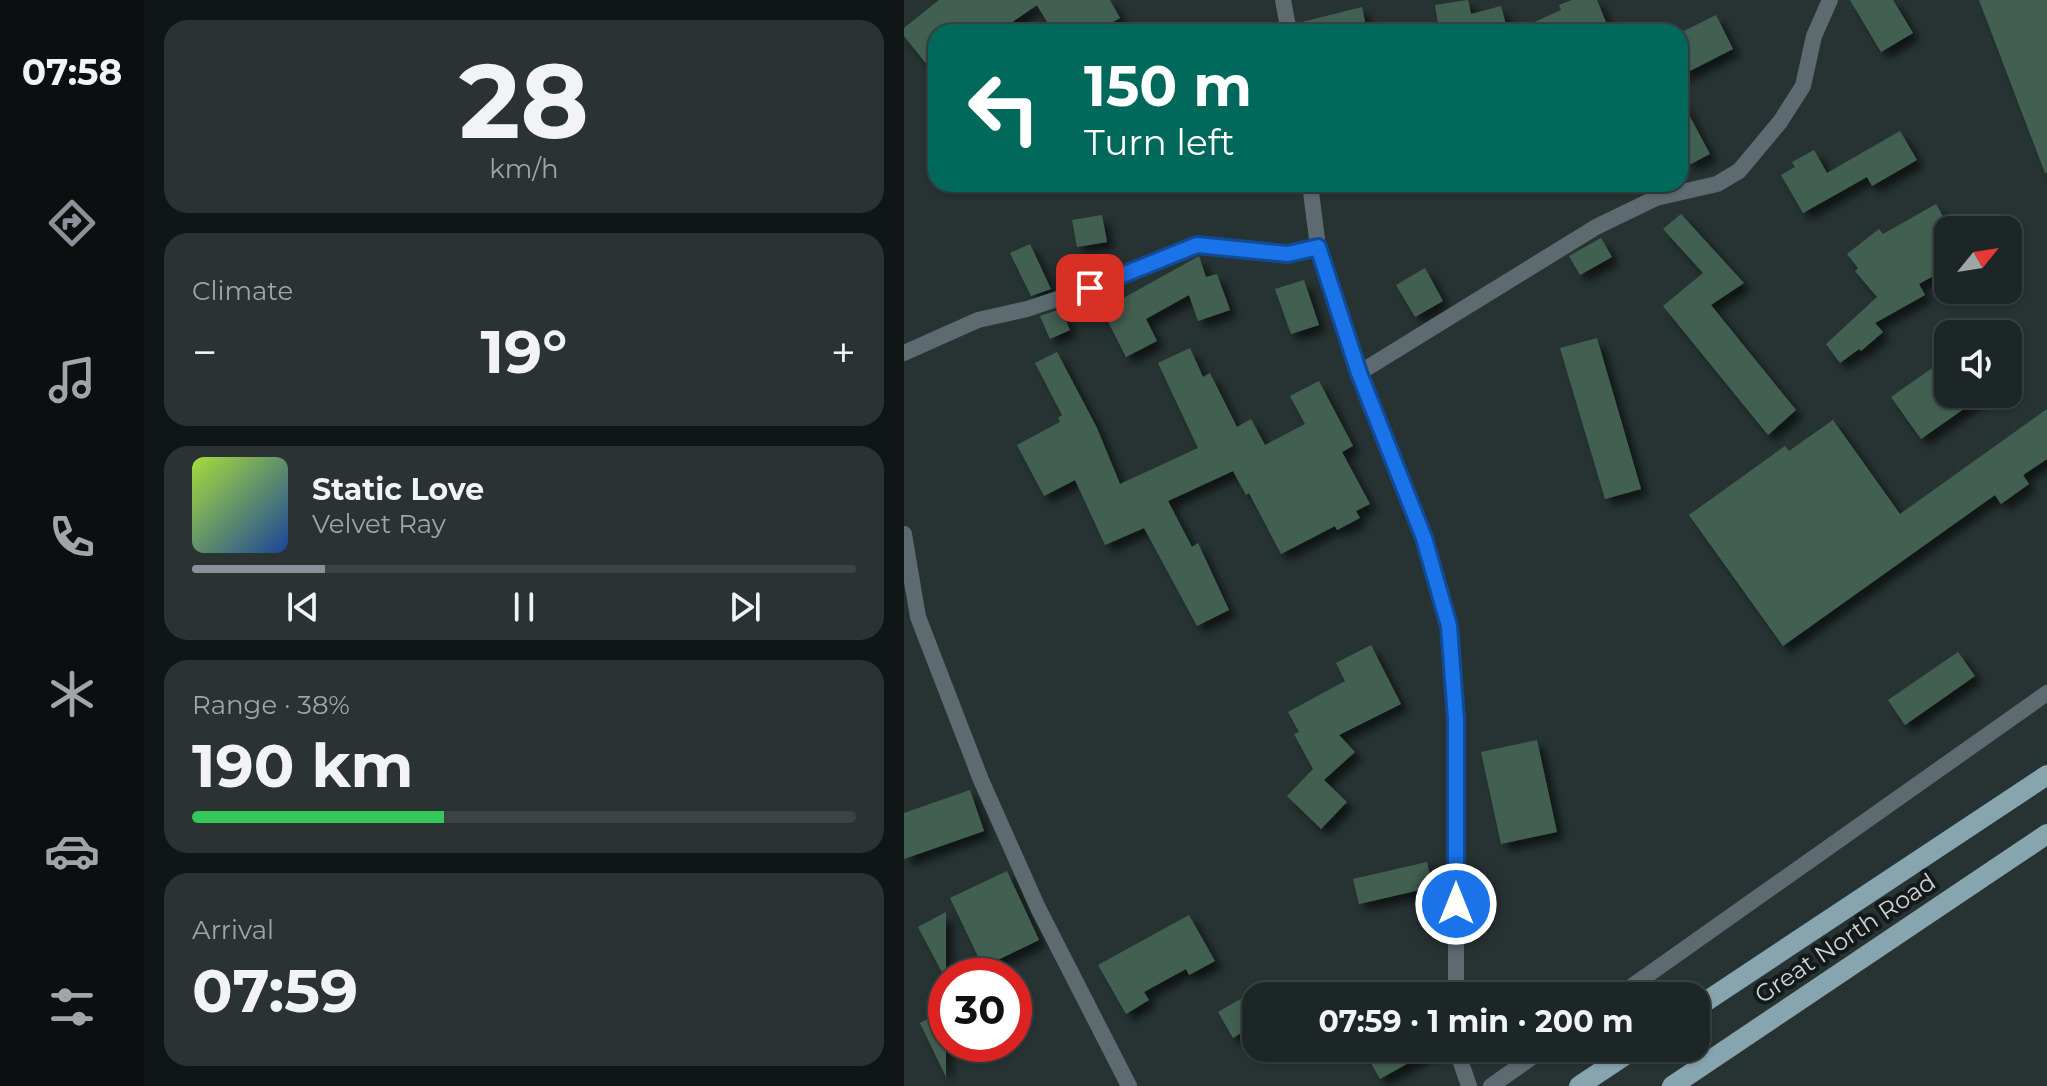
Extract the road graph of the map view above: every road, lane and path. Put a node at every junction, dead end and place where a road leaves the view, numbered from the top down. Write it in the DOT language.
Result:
graph roads {
  1 [pos="1283,0"];
  2 [pos="1830,0"];
  3 [pos="1288,24"];
  4 [pos="1688,191"];
  5 [pos="1311,192"];
  6 [pos="1682,192"];
  7 [pos="1318,247"];
  8 [pos="904,353"];
  9 [pos="1359,373"];
  10 [pos="904,534"];
  11 [pos="904,605"];
  12 [pos="918,617"];
  13 [pos="2047,693"];
  14 [pos="2047,775"];
  15 [pos="2047,834"];
  16 [pos="1456,982"];
  17 [pos="1638,982"];
  18 [pos="1710,999"];
  19 [pos="1461,1062"];
  20 [pos="1525,1062"];
  21 [pos="1615,1062"];
  22 [pos="1129,1086"];
  23 [pos="1469,1086"];
  24 [pos="1491,1086"];
  25 [pos="1579,1086"];
  26 [pos="1672,1086"];
  1 -- 3 [label="street"];
  2 -- 4 [label="street"];
  5 -- 7 [label="street"];
  6 -- 9 [label="street"];
  7 -- 8 [label="street"];
  7 -- 9 [label="street"];
  9 -- 16 [label="street"];
  10 -- 12 [label="street"];
  11 -- 12 [label="street"];
  12 -- 22 [label="street"];
  13 -- 17 [label="street"];
  14 -- 18 [label="main road, Great North Road"];
  15 -- 26 [label="main road, Great North Road"];
  19 -- 23 [label="street"];
  20 -- 24 [label="street"];
  21 -- 25 [label="main road"];
}
